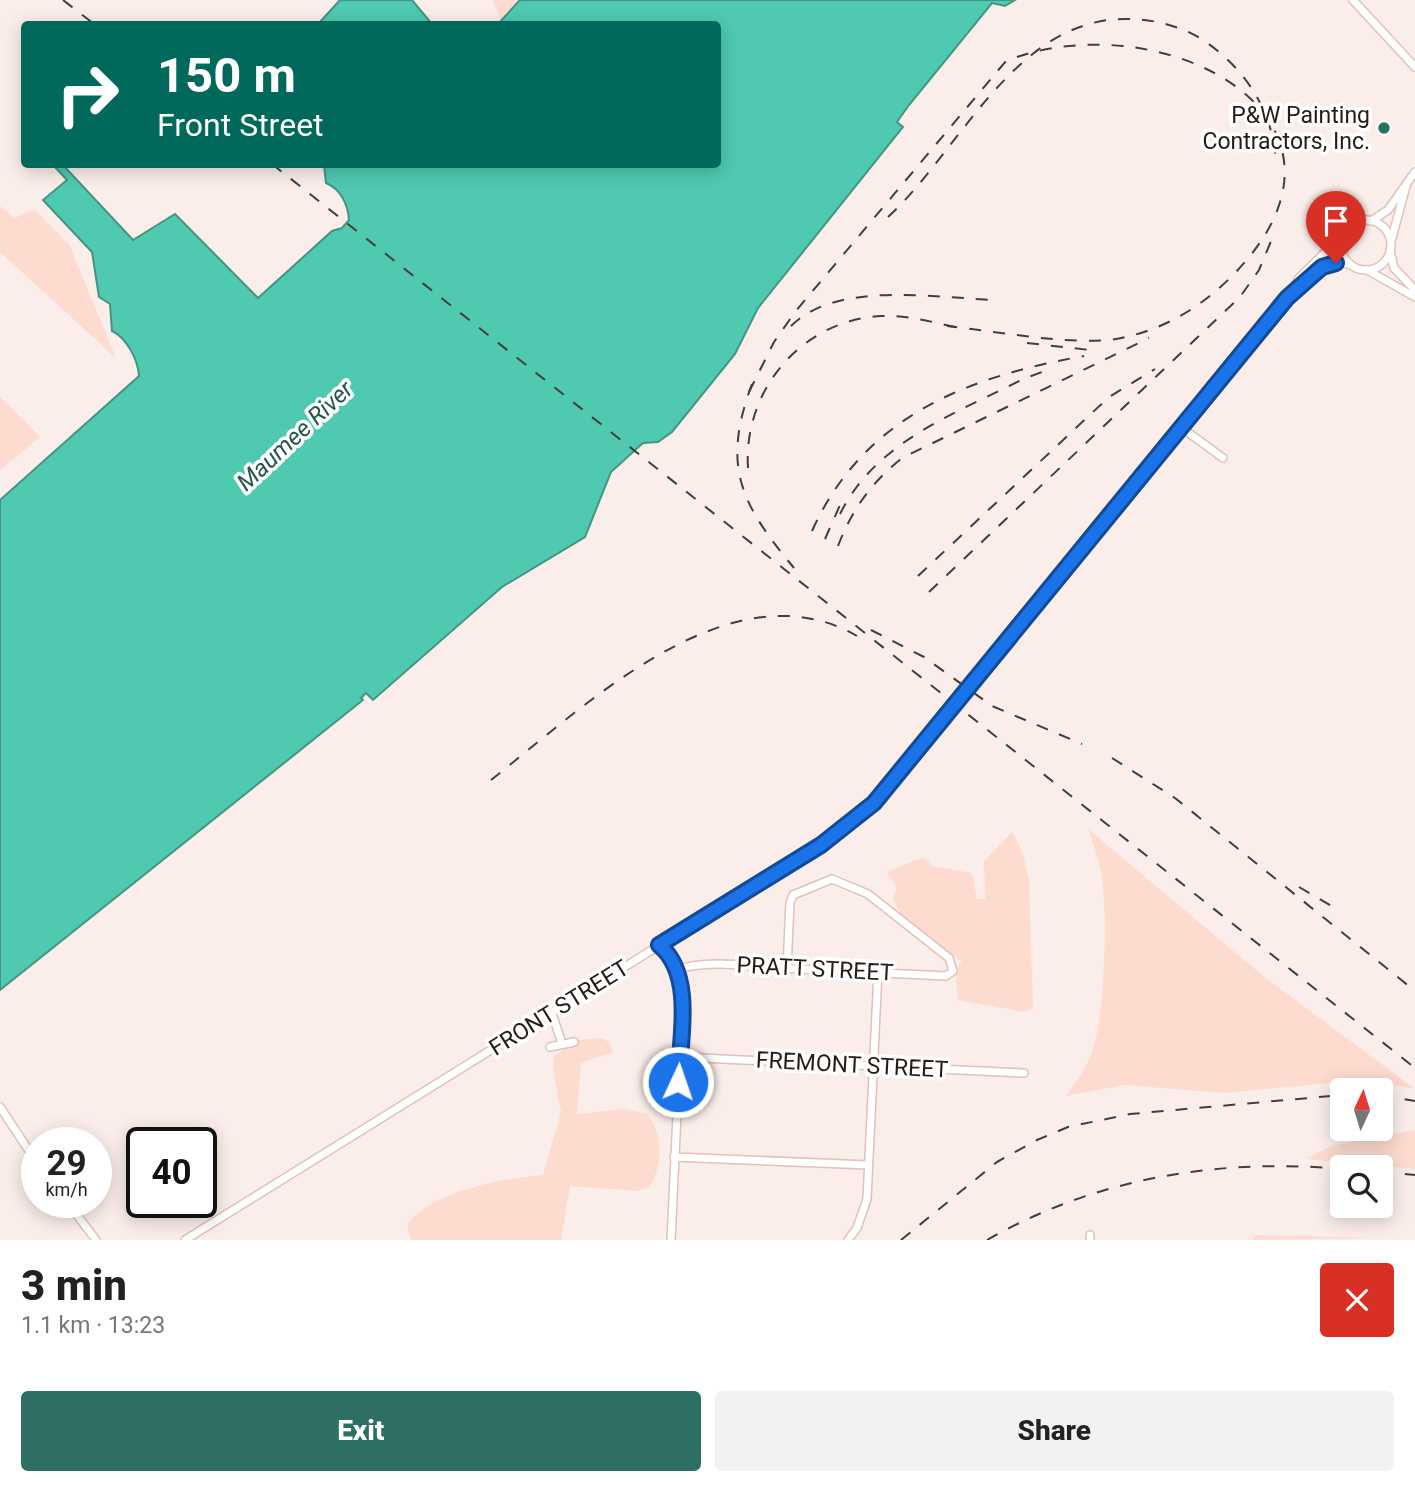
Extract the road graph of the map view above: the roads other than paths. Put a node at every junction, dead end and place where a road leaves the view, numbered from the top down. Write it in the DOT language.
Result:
graph roads {
  1 [pos="1353,0"];
  2 [pos="1415,67"];
  3 [pos="1415,172"];
  4 [pos="1408,182"];
  5 [pos="1371,221"];
  6 [pos="1343,235"];
  7 [pos="1391,247"];
  8 [pos="1350,264"];
  9 [pos="1366,270"];
  10 [pos="1415,290"];
  11 [pos="1287,298"];
  12 [pos="1415,298"];
  13 [pos="1182,428"];
  14 [pos="1223,458"];
  15 [pos="659,945"];
  16 [pos="787,968"];
  17 [pos="676,970"];
  18 [pos="878,972"];
  19 [pos="552,1013"];
  20 [pos="574,1042"];
  21 [pos="562,1044"];
  22 [pos="550,1047"];
  23 [pos="679,1057"];
  24 [pos="873,1066"];
  25 [pos="1024,1073"];
  26 [pos="0,1107"];
  27 [pos="21,1139"];
  28 [pos="674,1157"];
  29 [pos="868,1165"];
  30 [pos="79,1218"];
  31 [pos="96,1240"];
  32 [pos="185,1240"];
  33 [pos="670,1240"];
  34 [pos="848,1240"];
  1 -- 2 [label="street"];
  3 -- 4 [label="street"];
  4 -- 5 [label="street"];
  4 -- 7 [label="street"];
  5 -- 6 [label="street"];
  5 -- 7 [label="street"];
  6 -- 8 [label="street"];
  6 -- 11 [label="street, FRONT STREET"];
  7 -- 9 [label="street"];
  7 -- 10 [label="street"];
  8 -- 9 [label="street"];
  8 -- 11 [label="street, FRONT STREET"];
  9 -- 12 [label="street"];
  11 -- 13 [label="street, FRONT STREET"];
  13 -- 14 [label="street"];
  13 -- 15 [label="street, FRONT STREET, bridge"];
  15 -- 17 [label="street"];
  15 -- 19 [label="street, FRONT STREET"];
  16 -- 17 [label="street, PRATT STREET"];
  16 -- 18 [label="street, PRATT STREET"];
  16 -- 18 [label="street, PRATT STREET"];
  17 -- 23 [label="street"];
  18 -- 24 [label="street"];
  19 -- 21 [label="street"];
  19 -- 32 [label="street, FRONT STREET"];
  20 -- 21 [label="street"];
  21 -- 22 [label="street"];
  23 -- 24 [label="street, FREMONT STREET"];
  23 -- 28 [label="street"];
  24 -- 25 [label="street, FREMONT STREET"];
  24 -- 29 [label="street"];
  26 -- 27 [label="street"];
  28 -- 29 [label="street"];
  28 -- 33 [label="street"];
  29 -- 34 [label="street"];
  30 -- 31 [label="street"];
}
